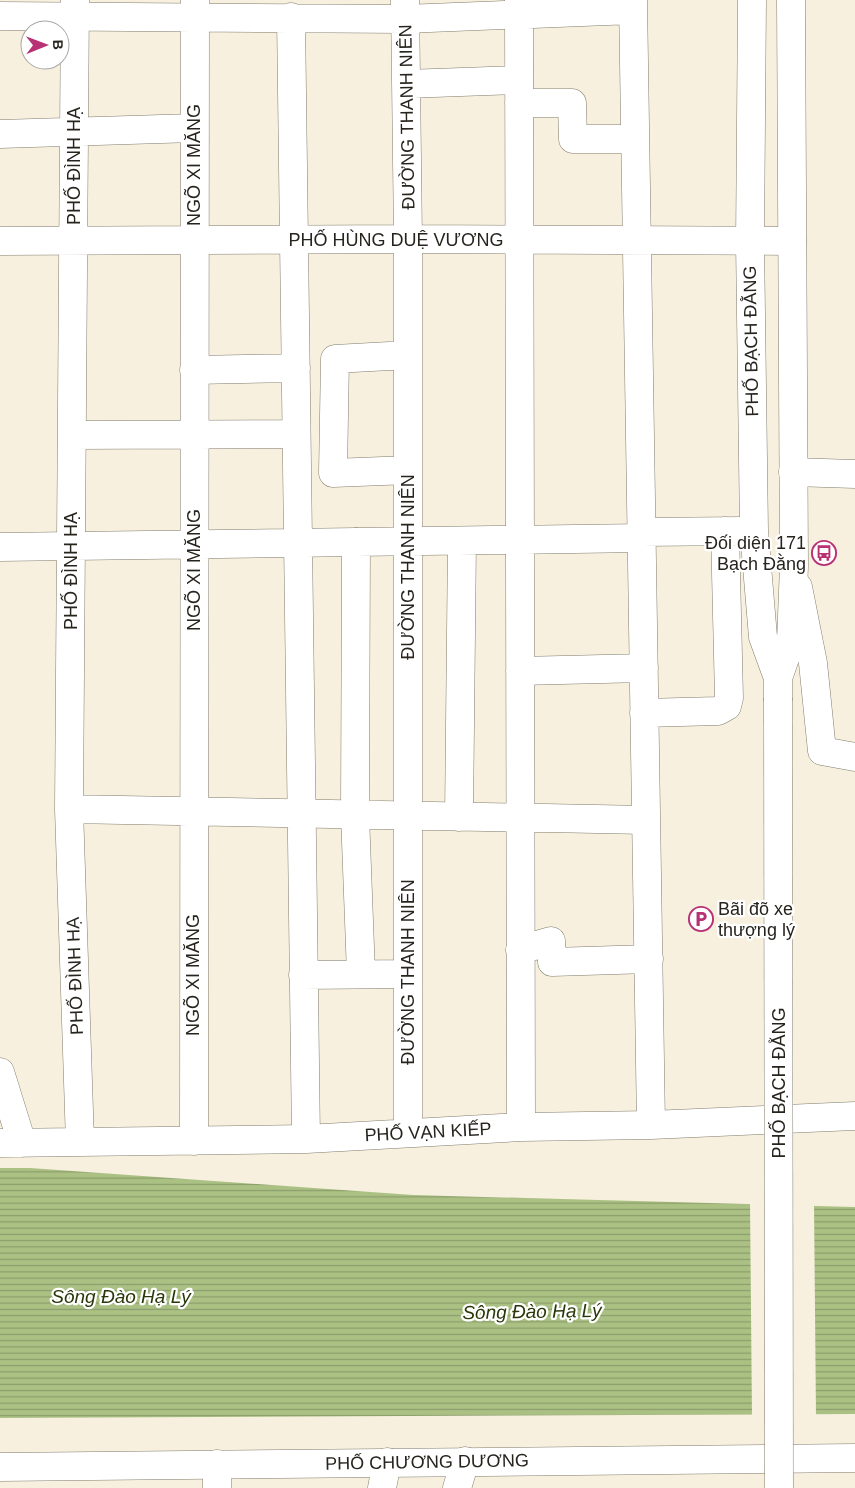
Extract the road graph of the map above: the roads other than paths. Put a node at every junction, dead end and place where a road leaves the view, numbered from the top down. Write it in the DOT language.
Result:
graph roads {
  1 [pos="752,0"];
  2 [pos="791,0"];
  3 [pos="633,5"];
  4 [pos="519,7"];
  5 [pos="75,8"];
  6 [pos="194,8"];
  7 [pos="405,10"];
  8 [pos="0,16"];
  9 [pos="292,17"];
  10 [pos="406,84"];
  11 [pos="519,91"];
  12 [pos="194,128"];
  13 [pos="74,131"];
  14 [pos="0,134"];
  15 [pos="635,139"];
  16 [pos="408,239"];
  17 [pos="74,240"];
  18 [pos="194,240"];
  19 [pos="295,240"];
  20 [pos="0,241"];
  21 [pos="520,241"];
  22 [pos="792,241"];
  23 [pos="637,242"];
  24 [pos="750,242"];
  25 [pos="408,354"];
  26 [pos="296,368"];
  27 [pos="194,370"];
  28 [pos="296,434"];
  29 [pos="72,435"];
  30 [pos="194,435"];
  31 [pos="408,470"];
  32 [pos="794,472"];
  33 [pos="855,474"];
  34 [pos="725,531"];
  35 [pos="754,531"];
  36 [pos="642,535"];
  37 [pos="520,540"];
  38 [pos="408,541"];
  39 [pos="462,541"];
  40 [pos="356,542"];
  41 [pos="298,543"];
  42 [pos="194,544"];
  43 [pos="72,546"];
  44 [pos="0,547"];
  45 [pos="794,566"];
  46 [pos="644,668"];
  47 [pos="520,671"];
  48 [pos="778,688"];
  49 [pos="644,713"];
  50 [pos="855,757"];
  51 [pos="69,809"];
  52 [pos="193,811"];
  53 [pos="301,814"];
  54 [pos="355,815"];
  55 [pos="408,816"];
  56 [pos="459,817"];
  57 [pos="520,819"];
  58 [pos="646,820"];
  59 [pos="520,950"];
  60 [pos="649,959"];
  61 [pos="361,974"];
  62 [pos="408,974"];
  63 [pos="303,975"];
  64 [pos="0,1072"];
  65 [pos="855,1116"];
  66 [pos="651,1125"];
  67 [pos="520,1127"];
  68 [pos="408,1133"];
  69 [pos="306,1139"];
  70 [pos="194,1141"];
  71 [pos="80,1142"];
  72 [pos="11,1143"];
  73 [pos="855,1458"];
  74 [pos="465,1461"];
  75 [pos="0,1466"];
  76 [pos="385,1475"];
  77 [pos="217,1476"];
  78 [pos="458,1488"];
  79 [pos="779,1488"];
  1 -- 24 [label="street, PHỐ BẠCH ĐẰNG"];
  2 -- 22 [label="street, PHỐ BẠCH ĐẰNG"];
  3 -- 4 [label="street"];
  3 -- 15 [label="street"];
  4 -- 7 [label="street"];
  4 -- 11 [label="street"];
  5 -- 6 [label="street"];
  5 -- 8 [label="street"];
  5 -- 13 [label="street, PHỐ ĐÌNH HẠ"];
  6 -- 9 [label="street"];
  6 -- 12 [label="street, NGÕ XI MĂNG"];
  7 -- 9 [label="street"];
  7 -- 10 [label="street, ĐƯỜNG THANH NIÊN"];
  9 -- 19 [label="street"];
  10 -- 11 [label="street"];
  10 -- 16 [label="street, ĐƯỜNG THANH NIÊN"];
  11 -- 15 [label="street"];
  11 -- 21 [label="street"];
  12 -- 13 [label="street"];
  12 -- 18 [label="street, NGÕ XI MĂNG"];
  13 -- 14 [label="street"];
  13 -- 17 [label="street, PHỐ ĐÌNH HẠ"];
  15 -- 23 [label="street"];
  16 -- 19 [label="street, PHỐ HÙNG DUỆ VƯƠNG"];
  16 -- 21 [label="street, PHỐ HÙNG DUỆ VƯƠNG"];
  16 -- 25 [label="street, ĐƯỜNG THANH NIÊN"];
  17 -- 18 [label="street, PHỐ HÙNG DUỆ VƯƠNG"];
  17 -- 20 [label="street, PHỐ HÙNG DUỆ VƯƠNG"];
  17 -- 29 [label="street, PHỐ ĐÌNH HẠ"];
  18 -- 19 [label="street, PHỐ HÙNG DUỆ VƯƠNG"];
  18 -- 27 [label="street, NGÕ XI MĂNG"];
  19 -- 26 [label="street"];
  21 -- 23 [label="street, PHỐ HÙNG DUỆ VƯƠNG"];
  21 -- 37 [label="street"];
  22 -- 24 [label="street, PHỐ HÙNG DUỆ VƯƠNG"];
  22 -- 32 [label="street, PHỐ BẠCH ĐẰNG"];
  23 -- 24 [label="street, PHỐ HÙNG DUỆ VƯƠNG"];
  23 -- 36 [label="street"];
  24 -- 35 [label="street, PHỐ BẠCH ĐẰNG"];
  25 -- 31 [label="street, ĐƯỜNG THANH NIÊN"];
  25 -- 31 [label="street"];
  26 -- 27 [label="street"];
  26 -- 28 [label="street"];
  27 -- 30 [label="street, NGÕ XI MĂNG"];
  28 -- 30 [label="street"];
  28 -- 41 [label="street"];
  29 -- 30 [label="street"];
  29 -- 43 [label="street, PHỐ ĐÌNH HẠ"];
  30 -- 42 [label="street, NGÕ XI MĂNG"];
  31 -- 38 [label="street, ĐƯỜNG THANH NIÊN"];
  32 -- 33 [label="street"];
  32 -- 45 [label="street, PHỐ BẠCH ĐẰNG"];
  34 -- 35 [label="street"];
  34 -- 36 [label="street"];
  34 -- 49 [label="street"];
  35 -- 48 [label="street, PHỐ BẠCH ĐẰNG"];
  36 -- 37 [label="street"];
  36 -- 46 [label="street"];
  37 -- 39 [label="street"];
  37 -- 47 [label="street"];
  38 -- 39 [label="street"];
  38 -- 40 [label="street"];
  38 -- 55 [label="street, ĐƯỜNG THANH NIÊN"];
  39 -- 56 [label="street"];
  40 -- 41 [label="street"];
  40 -- 54 [label="street"];
  41 -- 42 [label="street"];
  41 -- 53 [label="street"];
  42 -- 43 [label="street"];
  42 -- 52 [label="street, NGÕ XI MĂNG"];
  43 -- 44 [label="street"];
  43 -- 51 [label="street, PHỐ ĐÌNH HẠ"];
  45 -- 48 [label="street, PHỐ BẠCH ĐẰNG"];
  45 -- 50 [label="street"];
  46 -- 47 [label="street"];
  46 -- 49 [label="street"];
  47 -- 57 [label="street"];
  48 -- 79 [label="street, PHỐ BẠCH ĐẰNG, bridge"];
  49 -- 58 [label="street"];
  51 -- 52 [label="street"];
  51 -- 71 [label="street, PHỐ ĐÌNH HẠ"];
  52 -- 53 [label="street"];
  52 -- 70 [label="street, NGÕ XI MĂNG"];
  53 -- 54 [label="street"];
  53 -- 63 [label="street"];
  54 -- 55 [label="street"];
  54 -- 61 [label="street"];
  55 -- 56 [label="street"];
  55 -- 62 [label="street, ĐƯỜNG THANH NIÊN"];
  56 -- 57 [label="street"];
  57 -- 58 [label="street"];
  57 -- 59 [label="street"];
  58 -- 60 [label="street"];
  59 -- 60 [label="street"];
  59 -- 67 [label="street"];
  60 -- 66 [label="street"];
  61 -- 62 [label="street"];
  61 -- 63 [label="street"];
  62 -- 68 [label="street, ĐƯỜNG THANH NIÊN"];
  63 -- 69 [label="street"];
  64 -- 72 [label="street"];
  65 -- 66 [label="street, PHỐ VẠN KIẾP"];
  66 -- 67 [label="street, PHỐ VẠN KIẾP"];
  67 -- 68 [label="street, PHỐ VẠN KIẾP"];
  68 -- 69 [label="street, PHỐ VẠN KIẾP"];
  69 -- 70 [label="street, PHỐ VẠN KIẾP"];
  70 -- 71 [label="street, PHỐ VẠN KIẾP"];
  71 -- 72 [label="street, PHỐ VẠN KIẾP"];
  73 -- 74 [label="street, PHỐ CHƯƠNG DƯƠNG"];
  74 -- 76 [label="street, PHỐ CHƯƠNG DƯƠNG"];
  74 -- 78 [label="street"];
  75 -- 77 [label="street, PHỐ CHƯƠNG DƯƠNG"];
  76 -- 77 [label="street, PHỐ CHƯƠNG DƯƠNG"];
}
